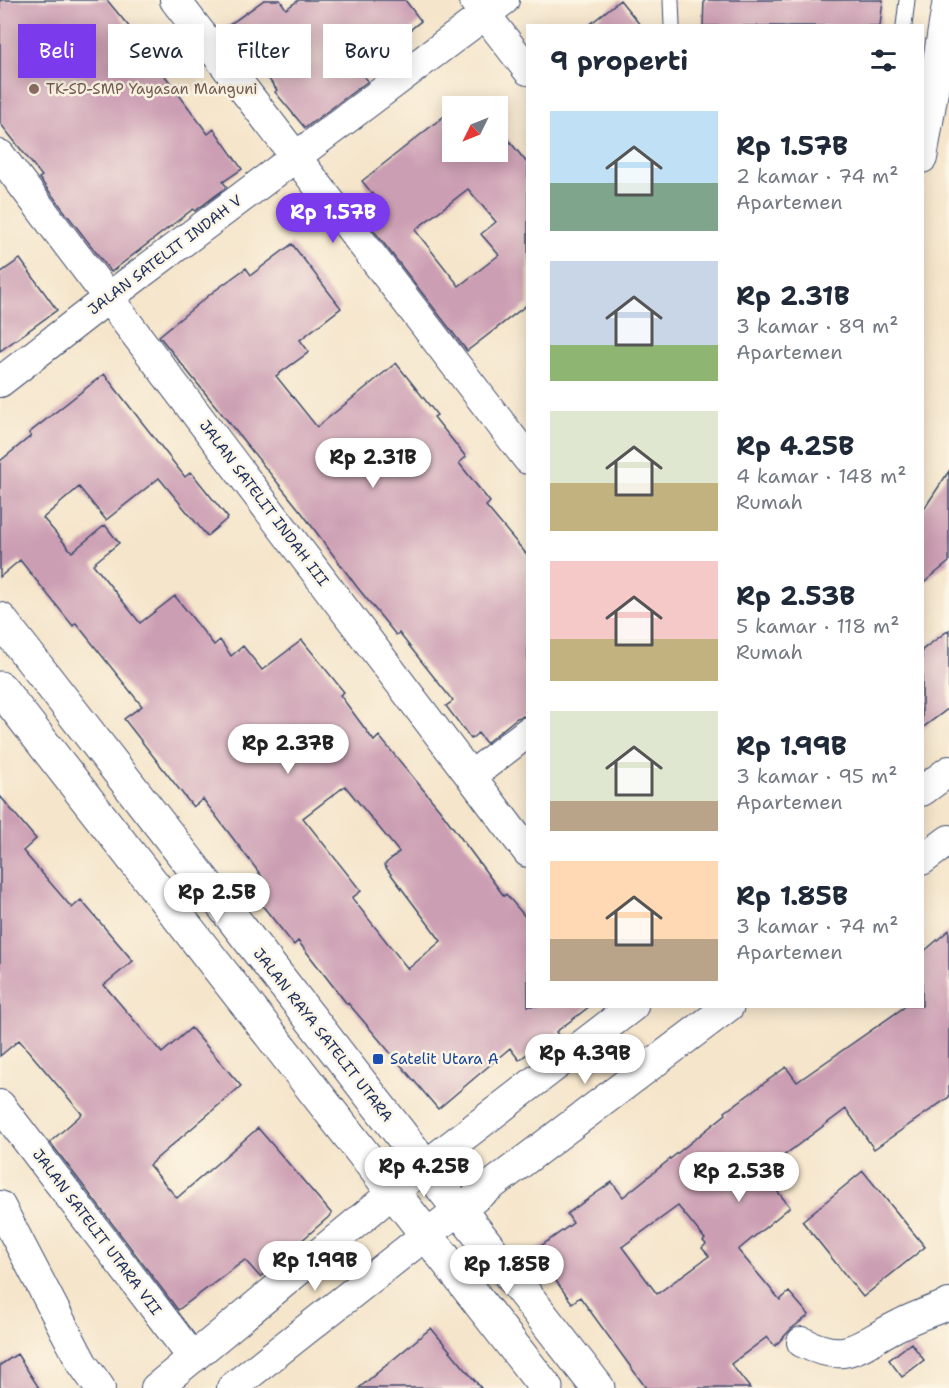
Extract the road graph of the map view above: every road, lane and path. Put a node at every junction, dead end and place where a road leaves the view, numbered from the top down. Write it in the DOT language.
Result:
graph roads {
  1 [pos="175,0"];
  2 [pos="671,0"];
  3 [pos="907,0"];
  4 [pos="488,5"];
  5 [pos="948,13"];
  6 [pos="672,24"];
  7 [pos="904,24"];
  8 [pos="526,67"];
  9 [pos="924,147"];
  10 [pos="0,155"];
  11 [pos="296,157"];
  12 [pos="108,298"];
  13 [pos="0,382"];
  14 [pos="526,456"];
  15 [pos="0,619"];
  16 [pos="0,688"];
  17 [pos="526,734"];
  18 [pos="949,771"];
  19 [pos="471,776"];
  20 [pos="924,790"];
  21 [pos="949,840"];
  22 [pos="526,849"];
  23 [pos="924,859"];
  24 [pos="630,1008"];
  25 [pos="726,1008"];
  26 [pos="0,1105"];
  27 [pos="425,1166"];
  28 [pos="394,1192"];
  29 [pos="0,1206"];
  30 [pos="459,1210"];
  31 [pos="427,1234"];
  32 [pos="949,1304"];
  33 [pos="802,1342"];
  34 [pos="193,1358"];
  35 [pos="100,1388"];
  36 [pos="156,1388"];
  37 [pos="232,1388"];
  38 [pos="546,1388"];
  39 [pos="598,1388"];
  1 -- 11 [label="street"];
  2 -- 6 [label="lane"];
  3 -- 7 [label="lane"];
  4 -- 8 [label="street"];
  4 -- 11 [label="street, JALAN SATELIT INDAH V"];
  5 -- 9 [label="street"];
  10 -- 12 [label="street, JALAN SATELIT INDAH III"];
  11 -- 12 [label="street, JALAN SATELIT INDAH V"];
  11 -- 14 [label="street"];
  12 -- 13 [label="street, JALAN SATELIT INDAH V"];
  12 -- 19 [label="street, JALAN SATELIT INDAH III"];
  15 -- 27 [label="street, JALAN RAYA SATELIT UTARA"];
  16 -- 28 [label="street"];
  17 -- 19 [label="street"];
  18 -- 20 [label="street"];
  19 -- 22 [label="street, JALAN SATELIT INDAH III"];
  21 -- 23 [label="street"];
  24 -- 27 [label="street"];
  25 -- 30 [label="street"];
  26 -- 34 [label="street, JALAN SATELIT UTARA VII"];
  27 -- 28 [label="street"];
  27 -- 30 [label="street, JALAN RAYA SATELIT UTARA"];
  28 -- 31 [label="street"];
  28 -- 34 [label="street"];
  29 -- 35 [label="street"];
  30 -- 31 [label="street"];
  30 -- 39 [label="street, JALAN RAYA SATELIT UTARA"];
  31 -- 37 [label="street"];
  31 -- 38 [label="street"];
  32 -- 33 [label="street"];
  34 -- 36 [label="street"];
}
